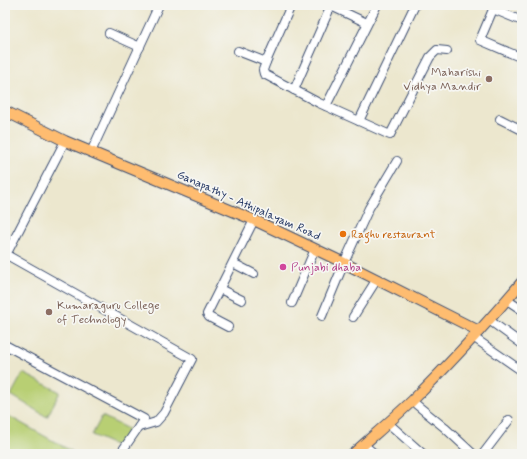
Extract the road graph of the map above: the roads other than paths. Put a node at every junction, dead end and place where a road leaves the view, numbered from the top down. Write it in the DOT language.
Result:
graph roads {
  1 [pos="159,5"];
  2 [pos="289,5"];
  3 [pos="377,5"];
  4 [pos="415,5"];
  5 [pos="492,7"];
  6 [pos="522,21"];
  7 [pos="368,23"];
  8 [pos="109,33"];
  9 [pos="140,46"];
  10 [pos="447,50"];
  11 [pos="238,51"];
  12 [pos="522,58"];
  13 [pos="266,62"];
  14 [pos="294,90"];
  15 [pos="326,106"];
  16 [pos="5,111"];
  17 [pos="500,119"];
  18 [pos="359,121"];
  19 [pos="522,130"];
  20 [pos="65,141"];
  21 [pos="91,152"];
  22 [pos="397,161"];
  23 [pos="254,220"];
  24 [pos="315,249"];
  25 [pos="6,255"];
  26 [pos="233,262"];
  27 [pos="344,263"];
  28 [pos="254,274"];
  29 [pos="377,279"];
  30 [pos="522,282"];
  31 [pos="220,289"];
  32 [pos="242,300"];
  33 [pos="507,300"];
  34 [pos="292,302"];
  35 [pos="522,310"];
  36 [pos="322,316"];
  37 [pos="353,317"];
  38 [pos="488,320"];
  39 [pos="228,327"];
  40 [pos="476,334"];
  41 [pos="522,344"];
  42 [pos="5,345"];
  43 [pos="522,370"];
  44 [pos="412,401"];
  45 [pos="509,420"];
  46 [pos="147,422"];
  47 [pos="388,423"];
  48 [pos="364,445"];
  49 [pos="120,454"];
  50 [pos="353,454"];
  51 [pos="375,454"];
  52 [pos="423,454"];
  53 [pos="473,454"];
  54 [pos="483,454"];
  1 -- 9 [label="street"];
  2 -- 13 [label="street"];
  3 -- 7 [label="street"];
  4 -- 18 [label="street"];
  5 -- 6 [label="street"];
  5 -- 12 [label="street"];
  7 -- 14 [label="street"];
  7 -- 15 [label="street"];
  8 -- 9 [label="street"];
  9 -- 21 [label="street"];
  10 -- 18 [label="street"];
  11 -- 13 [label="street"];
  13 -- 14 [label="street"];
  14 -- 15 [label="street"];
  15 -- 18 [label="street"];
  16 -- 20 [label="main road, Ganapathy - Athipalayam Road"];
  17 -- 19 [label="street"];
  20 -- 21 [label="main road, Ganapathy - Athipalayam Road"];
  20 -- 25 [label="street"];
  21 -- 23 [label="main road, Ganapathy - Athipalayam Road"];
  22 -- 27 [label="street"];
  23 -- 24 [label="main road, Ganapathy - Athipalayam Road"];
  23 -- 26 [label="street"];
  24 -- 27 [label="main road, Ganapathy - Athipalayam Road"];
  24 -- 34 [label="street"];
  25 -- 46 [label="street"];
  26 -- 28 [label="street"];
  26 -- 31 [label="street"];
  27 -- 29 [label="main road, Ganapathy - Athipalayam Road"];
  27 -- 36 [label="street"];
  29 -- 37 [label="street"];
  29 -- 40 [label="main road, Ganapathy - Athipalayam Road"];
  30 -- 33 [label="main road"];
  31 -- 32 [label="street"];
  31 -- 39 [label="street"];
  33 -- 35 [label="street"];
  33 -- 38 [label="main road"];
  38 -- 40 [label="main road"];
  38 -- 41 [label="street"];
  40 -- 43 [label="street"];
  40 -- 44 [label="main road"];
  42 -- 46 [label="street"];
  44 -- 47 [label="main road"];
  44 -- 53 [label="street"];
  45 -- 54 [label="street"];
  46 -- 49 [label="street"];
  47 -- 48 [label="main road"];
  47 -- 52 [label="street"];
  48 -- 50 [label="main road"];
  48 -- 51 [label="street"];
}
